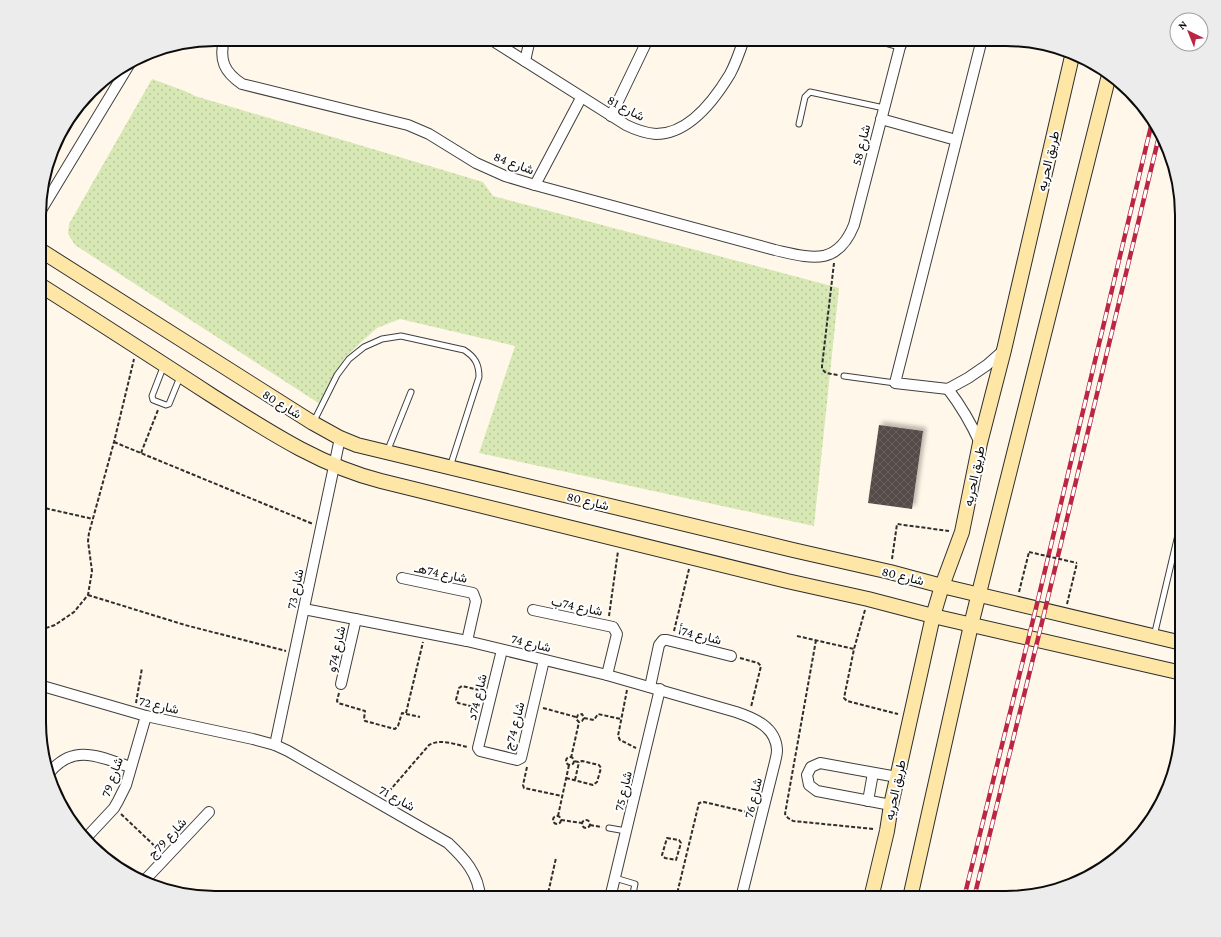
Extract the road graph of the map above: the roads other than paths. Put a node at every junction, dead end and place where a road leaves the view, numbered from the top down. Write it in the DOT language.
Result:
graph roads {
  1 [pos="222,46"];
  2 [pos="501,46"];
  3 [pos="528,46"];
  4 [pos="645,46"];
  5 [pos="741,46"];
  6 [pos="900,46"];
  7 [pos="980,46"];
  8 [pos="1071,59"];
  9 [pos="525,61"];
  10 [pos="125,72"];
  11 [pos="1108,80"];
  12 [pos="581,98"];
  13 [pos="884,108"];
  14 [pos="611,116"];
  15 [pos="881,119"];
  16 [pos="799,124"];
  17 [pos="956,140"];
  18 [pos="535,185"];
  19 [pos="46,202"];
  20 [pos="835,252"];
  21 [pos="46,254"];
  22 [pos="46,289"];
  23 [pos="1004,350"];
  24 [pos="164,364"];
  25 [pos="181,375"];
  26 [pos="844,376"];
  27 [pos="895,382"];
  28 [pos="948,389"];
  29 [pos="411,392"];
  30 [pos="313,424"];
  31 [pos="340,438"];
  32 [pos="980,443"];
  33 [pos="386,453"];
  34 [pos="334,466"];
  35 [pos="450,468"];
  36 [pos="1175,548"];
  37 [pos="402,578"];
  38 [pos="942,586"];
  39 [pos="978,595"];
  40 [pos="304,609"];
  41 [pos="533,610"];
  42 [pos="933,616"];
  43 [pos="356,619"];
  44 [pos="971,625"];
  45 [pos="1154,636"];
  46 [pos="467,641"];
  47 [pos="1175,641"];
  48 [pos="502,650"];
  49 [pos="731,656"];
  50 [pos="544,660"];
  51 [pos="1175,672"];
  52 [pos="607,675"];
  53 [pos="341,684"];
  54 [pos="46,687"];
  55 [pos="655,688"];
  56 [pos="146,716"];
  57 [pos="749,716"];
  58 [pos="275,745"];
  59 [pos="478,750"];
  60 [pos="130,767"];
  61 [pos="53,768"];
  62 [pos="873,773"];
  63 [pos="897,777"];
  64 [pos="868,801"];
  65 [pos="891,805"];
  66 [pos="209,812"];
  67 [pos="609,828"];
  68 [pos="626,831"];
  69 [pos="89,835"];
  70 [pos="148,877"];
  71 [pos="615,878"];
  72 [pos="480,891"];
  73 [pos="612,891"];
  74 [pos="634,891"];
  75 [pos="743,891"];
  76 [pos="873,891"];
  77 [pos="912,891"];
  1 -- 18 [label="street, شارع 84"];
  2 -- 9 [label="street, شارع 81"];
  3 -- 9 [label="street"];
  4 -- 14 [label="street"];
  5 -- 14 [label="street, شارع 81"];
  6 -- 13 [label="street, شارع 58"];
  7 -- 17 [label="street"];
  8 -- 23 [label="street, طريق الحريه"];
  9 -- 12 [label="street, شارع 81"];
  10 -- 19 [label="street"];
  11 -- 39 [label="street"];
  12 -- 14 [label="street, شارع 81"];
  12 -- 18 [label="street"];
  13 -- 15 [label="street, شارع 58"];
  13 -- 16 [label="lane"];
  15 -- 17 [label="street"];
  15 -- 20 [label="street, شارع 58"];
  17 -- 27 [label="street"];
  18 -- 20 [label="street, شارع 84"];
  21 -- 30 [label="street, شارع 80"];
  22 -- 24 [label="street"];
  23 -- 28 [label="street"];
  23 -- 32 [label="street, طريق الحريه"];
  24 -- 25 [label="street"];
  24 -- 25 [label="lane"];
  25 -- 34 [label="street"];
  26 -- 27 [label="lane"];
  27 -- 28 [label="street"];
  28 -- 32 [label="street"];
  29 -- 33 [label="lane"];
  30 -- 31 [label="street, شارع 80"];
  30 -- 35 [label="lane"];
  31 -- 33 [label="street, شارع 80"];
  31 -- 34 [label="street, شارع 73"];
  32 -- 38 [label="street, طريق الحريه"];
  33 -- 35 [label="street, شارع 80"];
  34 -- 40 [label="street, شارع 73"];
  34 -- 42 [label="street"];
  35 -- 38 [label="street, شارع 80"];
  36 -- 45 [label="lane"];
  37 -- 46 [label="street, شارع 74هـ"];
  38 -- 39 [label="street, شارع 80"];
  38 -- 42 [label="street, طريق الحريه"];
  39 -- 44 [label="street"];
  39 -- 45 [label="street, شارع 80"];
  40 -- 43 [label="street, شارع 74"];
  40 -- 58 [label="street, شارع 73"];
  41 -- 52 [label="street, شارع 74ب"];
  42 -- 44 [label="street"];
  42 -- 63 [label="street, طريق الحريه"];
  43 -- 46 [label="street, شارع 74"];
  43 -- 53 [label="street, شارع 74و"];
  44 -- 51 [label="street"];
  44 -- 77 [label="street"];
  45 -- 47 [label="street, شارع 80"];
  46 -- 48 [label="street, شارع 74"];
  48 -- 50 [label="street, شارع 74"];
  48 -- 59 [label="street, شارع 74د"];
  49 -- 55 [label="street, شارع 74أ"];
  50 -- 52 [label="street, شارع 74"];
  50 -- 59 [label="street, شارع 74ج"];
  52 -- 55 [label="street, شارع 74"];
  54 -- 56 [label="street, شارع 72"];
  55 -- 57 [label="street, شارع 74"];
  55 -- 68 [label="street, شارع 75"];
  56 -- 58 [label="street, شارع 72"];
  56 -- 60 [label="street, شارع 79"];
  57 -- 75 [label="street, شارع 76"];
  58 -- 72 [label="street, شارع 71"];
  60 -- 61 [label="street"];
  60 -- 69 [label="street, شارع 79"];
  62 -- 63 [label="street"];
  62 -- 64 [label="street"];
  62 -- 64 [label="street"];
  63 -- 65 [label="street, طريق الحريه"];
  64 -- 65 [label="street"];
  65 -- 76 [label="street, طريق الحريه"];
  66 -- 70 [label="street, شارع 79ج"];
  67 -- 68 [label="lane"];
  68 -- 71 [label="street, شارع 75"];
  71 -- 73 [label="street, شارع 75"];
  71 -- 74 [label="lane"];
}
